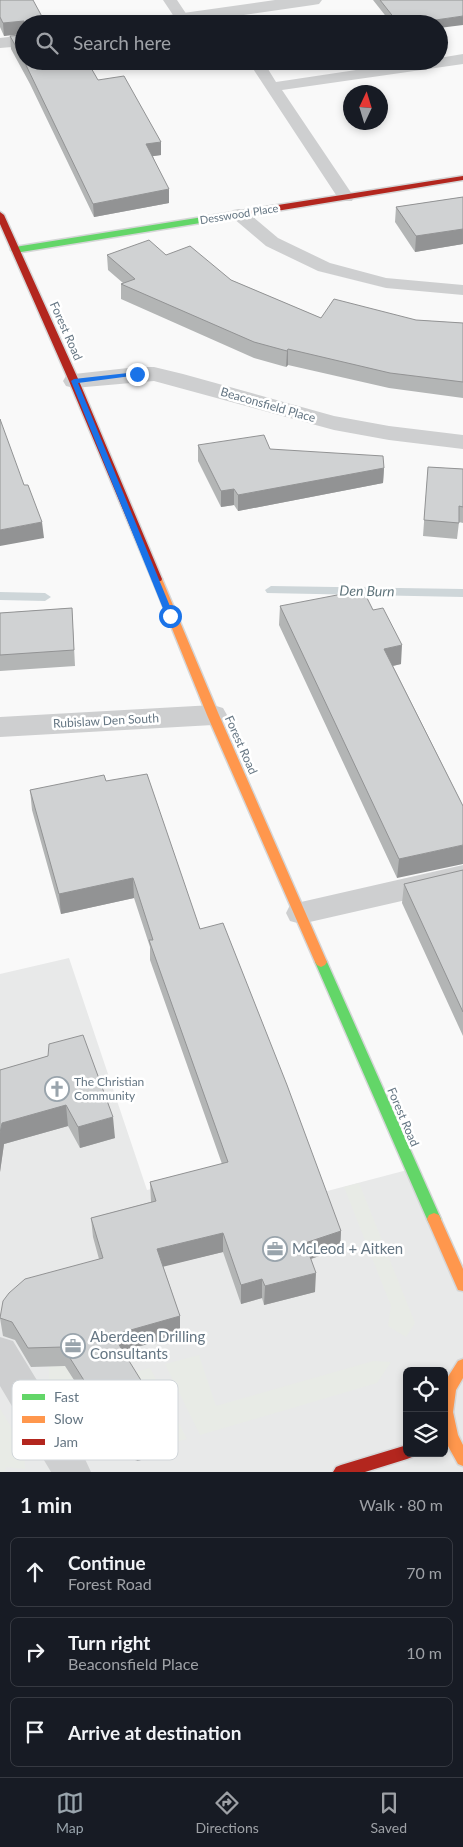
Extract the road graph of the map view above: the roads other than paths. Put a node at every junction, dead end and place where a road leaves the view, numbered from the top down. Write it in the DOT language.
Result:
graph roads {
  1 [pos="170,0"];
  2 [pos="313,0"];
  3 [pos="180,15"];
  4 [pos="241,15"];
  5 [pos="15,41"];
  6 [pos="0,43"];
  7 [pos="463,60"];
  8 [pos="448,62"];
  9 [pos="261,70"];
  10 [pos="392,70"];
  11 [pos="271,87"];
  12 [pos="463,178"];
  13 [pos="346,197"];
  14 [pos="239,214"];
  15 [pos="0,215"];
  16 [pos="15,250"];
  17 [pos="463,290"];
  18 [pos="74,381"];
  19 [pos="463,442"];
  20 [pos="213,715"];
  21 [pos="0,726"];
  22 [pos="463,876"];
  23 [pos="301,913"];
  24 [pos="463,1285"];
  25 [pos="0,1353"];
  26 [pos="463,1366"];
  27 [pos="16,1380"];
  28 [pos="445,1412"];
  29 [pos="448,1440"];
  30 [pos="403,1453"];
  31 [pos="463,1459"];
  32 [pos="65,1460"];
  33 [pos="72,1472"];
  34 [pos="341,1472"];
  1 -- 3 [label="lane"];
  2 -- 4 [label="street"];
  5 -- 6 [label="street"];
  7 -- 8 [label="lane"];
  9 -- 11 [label="lane"];
  10 -- 11 [label="lane"];
  11 -- 13 [label="lane"];
  12 -- 13 [label="street, Desswood Place"];
  13 -- 14 [label="street, Desswood Place"];
  14 -- 16 [label="street, Desswood Place"];
  14 -- 17 [label="lane"];
  15 -- 16 [label="street, Forest Road"];
  16 -- 18 [label="street, Forest Road"];
  18 -- 19 [label="street, Beaconsfield Place"];
  18 -- 20 [label="street, Forest Road"];
  20 -- 21 [label="street, Rubislaw Den South"];
  20 -- 23 [label="street, Forest Road"];
  22 -- 23 [label="street"];
  23 -- 24 [label="street, Forest Road"];
  25 -- 27 [label="street"];
  26 -- 28 [label="street"];
  29 -- 31 [label="street"];
  30 -- 34 [label="street"];
  32 -- 33 [label="street"];
}
